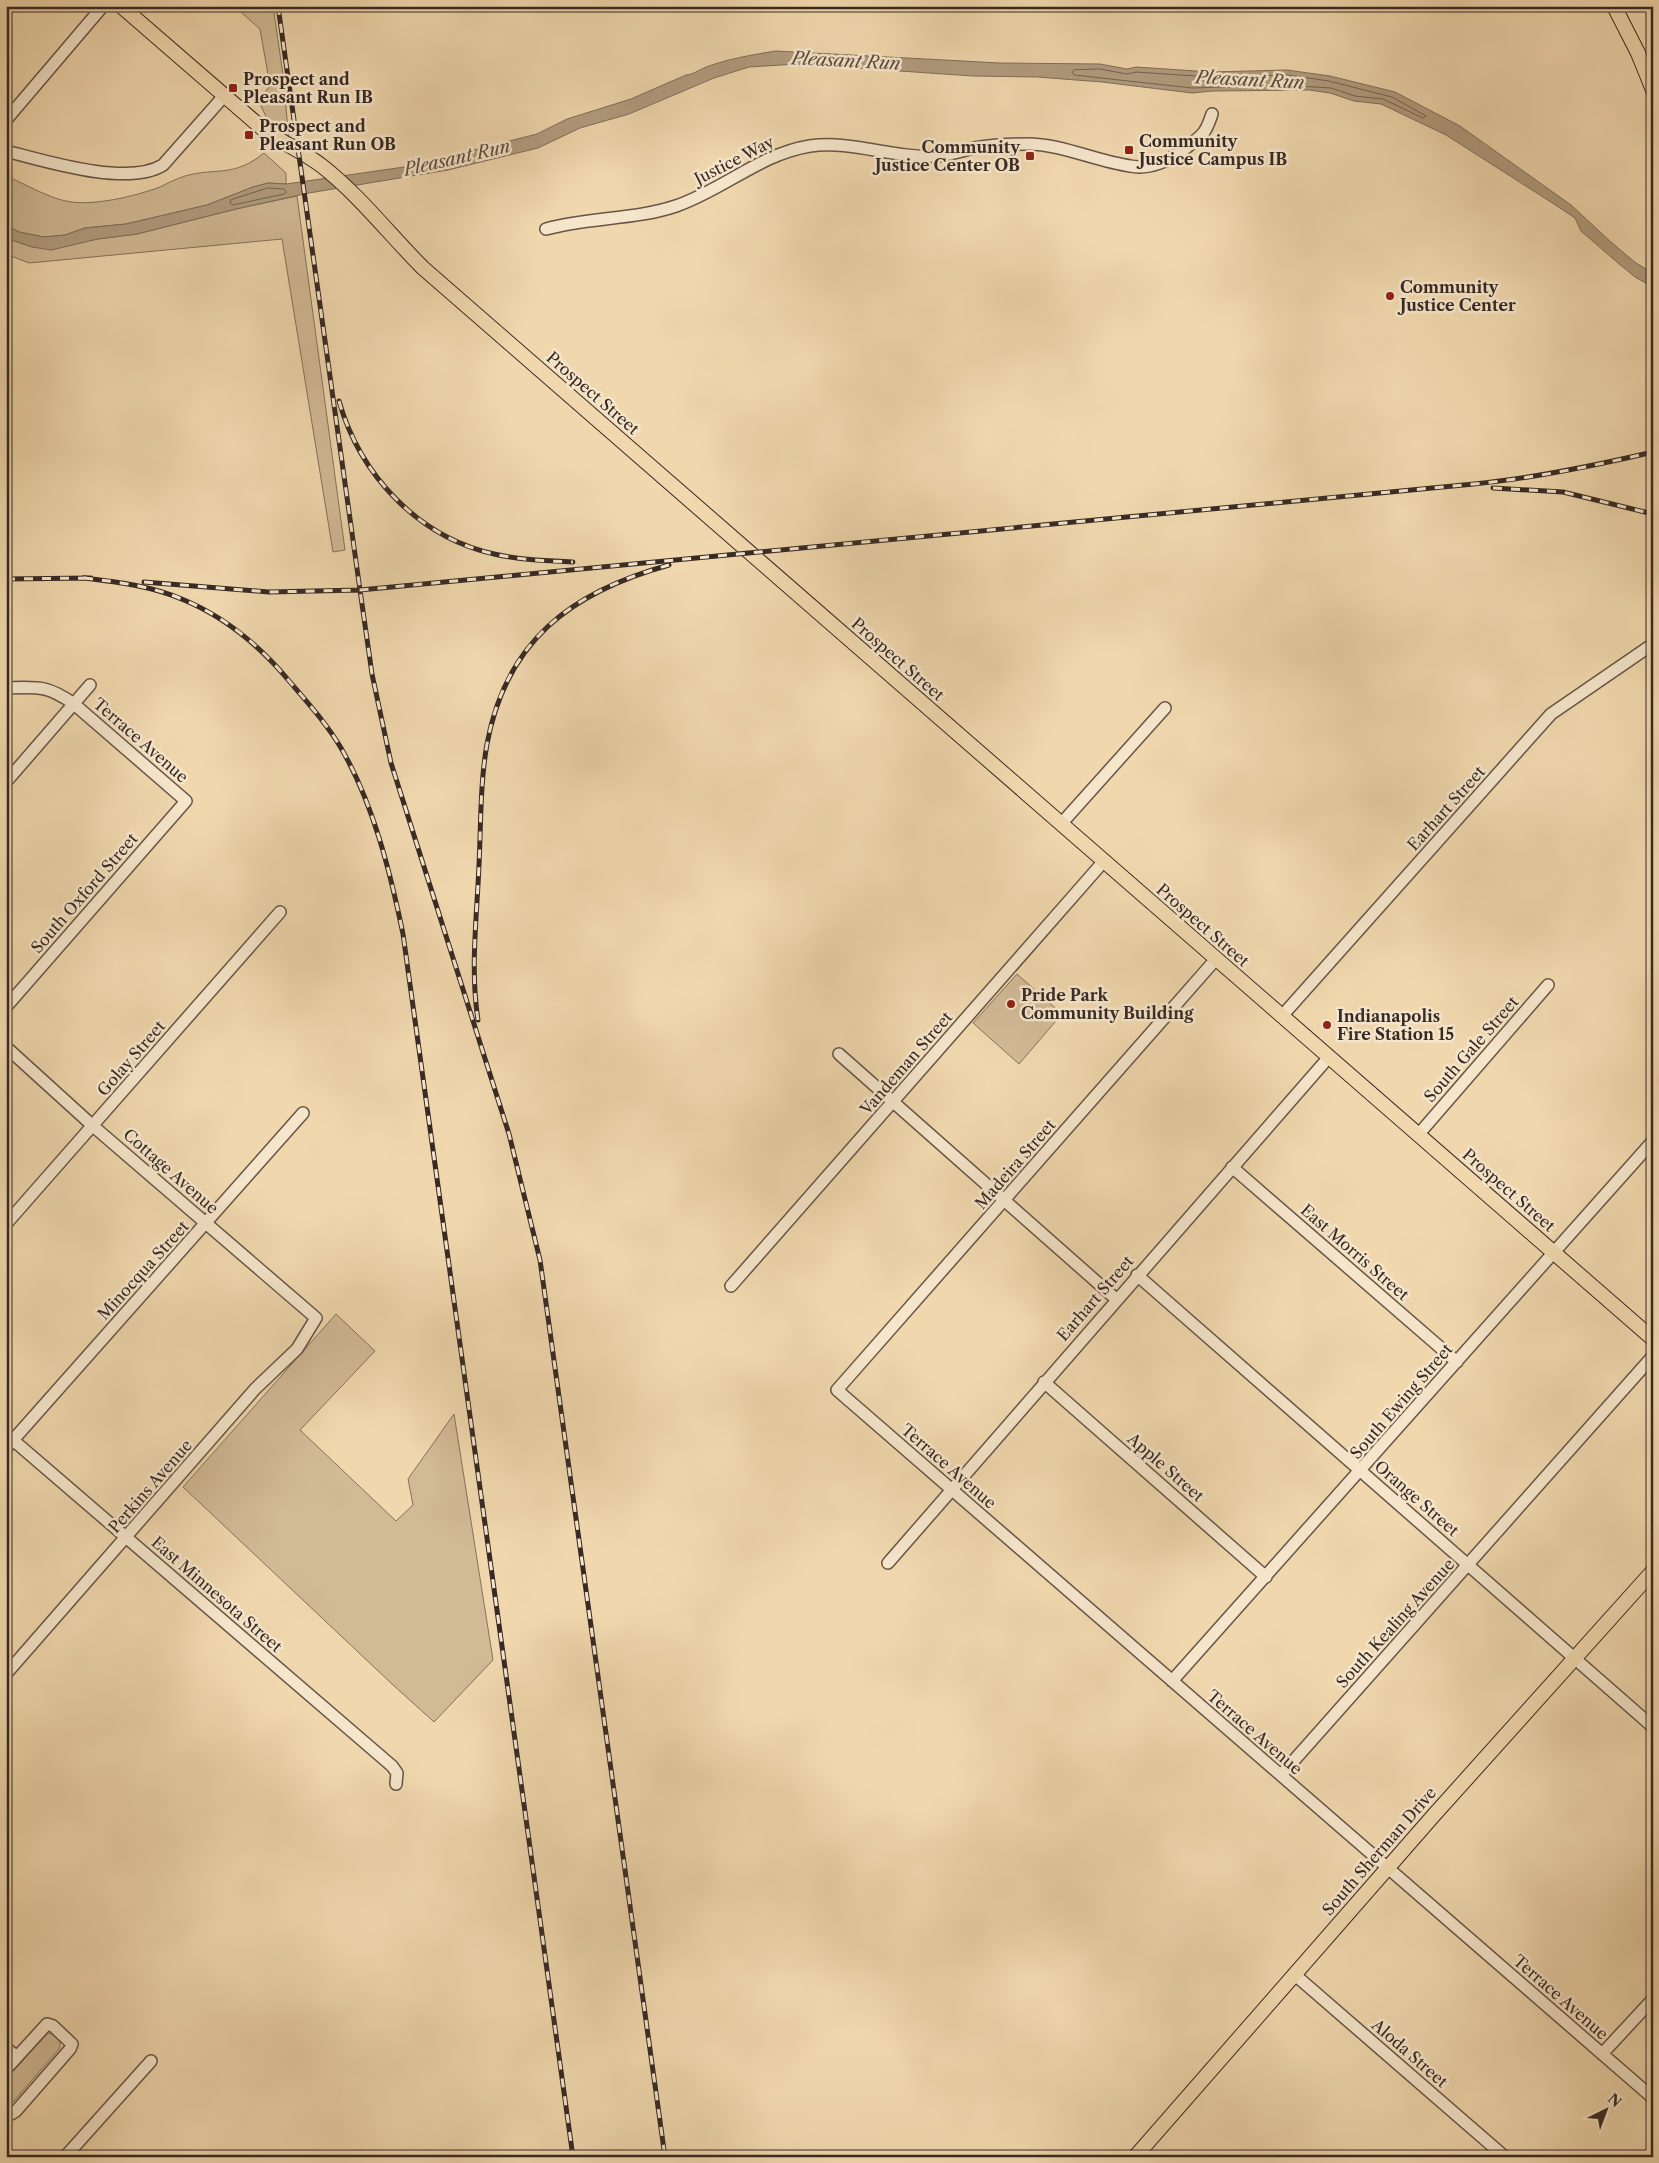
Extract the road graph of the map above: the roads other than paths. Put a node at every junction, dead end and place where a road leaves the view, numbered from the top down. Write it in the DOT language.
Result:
graph roads {
  1 [pos="104,6"];
  2 [pos="122,6"];
  3 [pos="1614,6"];
  4 [pos="1653,90"];
  5 [pos="224,96"];
  6 [pos="1212,114"];
  7 [pos="6,120"];
  8 [pos="6,151"];
  9 [pos="546,229"];
  10 [pos="1653,644"];
  11 [pos="90,685"];
  12 [pos="6,688"];
  13 [pos="74,704"];
  14 [pos="1165,708"];
  15 [pos="6,782"];
  16 [pos="186,801"];
  17 [pos="1061,824"];
  18 [pos="1104,861"];
  19 [pos="280,912"];
  20 [pos="1216,959"];
  21 [pos="1548,985"];
  22 [pos="6,1007"];
  23 [pos="1282,1016"];
  24 [pos="6,1047"];
  25 [pos="839,1054"];
  26 [pos="1328,1057"];
  27 [pos="894,1101"];
  28 [pos="303,1113"];
  29 [pos="93,1126"];
  30 [pos="1418,1135"];
  31 [pos="1653,1141"];
  32 [pos="1232,1167"];
  33 [pos="1004,1201"];
  34 [pos="207,1223"];
  35 [pos="6,1224"];
  36 [pos="1554,1252"];
  37 [pos="1137,1275"];
  38 [pos="731,1286"];
  39 [pos="1116,1299"];
  40 [pos="316,1318"];
  41 [pos="1653,1338"];
  42 [pos="1653,1356"];
  43 [pos="1457,1362"];
  44 [pos="1044,1382"];
  45 [pos="837,1390"];
  46 [pos="9,1441"];
  47 [pos="1361,1471"];
  48 [pos="951,1489"];
  49 [pos="126,1538"];
  50 [pos="888,1563"];
  51 [pos="1468,1565"];
  52 [pos="1653,1571"];
  53 [pos="1266,1577"];
  54 [pos="1574,1658"];
  55 [pos="6,1674"];
  56 [pos="1172,1681"];
  57 [pos="1653,1726"];
  58 [pos="1281,1775"];
  59 [pos="396,1784"];
  60 [pos="1388,1868"];
  61 [pos="1294,1974"];
  62 [pos="1653,1999"];
  63 [pos="6,2048"];
  64 [pos="1602,2054"];
  65 [pos="17,2057"];
  66 [pos="151,2061"];
  67 [pos="6,2069"];
  68 [pos="1653,2098"];
  69 [pos="6,2112"];
  70 [pos="65,2157"];
  71 [pos="1135,2157"];
  72 [pos="1505,2157"];
  1 -- 7 [label="street"];
  2 -- 5 [label="main road, Prospect Street"];
  3 -- 4 [label="main road"];
  5 -- 8 [label="street"];
  5 -- 17 [label="main road, Prospect Street"];
  6 -- 9 [label="street, Justice Way"];
  10 -- 23 [label="street, Earhart Street"];
  11 -- 13 [label="street"];
  12 -- 13 [label="street, Terrace Avenue"];
  13 -- 15 [label="street"];
  13 -- 16 [label="street, Terrace Avenue"];
  14 -- 17 [label="street"];
  16 -- 22 [label="street, South Oxford Street"];
  17 -- 18 [label="main road, Prospect Street"];
  18 -- 20 [label="main road, Prospect Street"];
  18 -- 27 [label="street, Vandeman Street"];
  19 -- 29 [label="street, Golay Street"];
  20 -- 23 [label="main road, Prospect Street"];
  20 -- 33 [label="street, Madeira Street"];
  21 -- 30 [label="street, South Gale Street"];
  23 -- 26 [label="main road, Prospect Street"];
  24 -- 29 [label="street, Cottage Avenue"];
  25 -- 27 [label="street"];
  26 -- 30 [label="main road, Prospect Street"];
  26 -- 32 [label="street, Earhart Street"];
  27 -- 33 [label="street"];
  27 -- 38 [label="street, Vandeman Street"];
  28 -- 34 [label="street, Minocqua Street"];
  29 -- 34 [label="street, Cottage Avenue"];
  29 -- 35 [label="street, Golay Street"];
  30 -- 36 [label="main road, Prospect Street"];
  31 -- 36 [label="street, South Ewing Street"];
  32 -- 37 [label="street, Earhart Street"];
  32 -- 43 [label="street, East Morris Street"];
  33 -- 39 [label="street"];
  33 -- 45 [label="street, Madeira Street"];
  34 -- 40 [label="street, Cottage Avenue"];
  34 -- 46 [label="street, Minocqua Street"];
  36 -- 41 [label="main road, Prospect Street"];
  36 -- 43 [label="street, South Ewing Street"];
  37 -- 39 [label="street, Earhart Street"];
  37 -- 47 [label="street, Orange Street"];
  39 -- 44 [label="street, Earhart Street"];
  40 -- 49 [label="street, Perkins Avenue"];
  42 -- 51 [label="street, South Kealing Avenue"];
  43 -- 47 [label="street, South Ewing Street"];
  44 -- 48 [label="street, Earhart Street"];
  44 -- 53 [label="street, Apple Street"];
  45 -- 48 [label="street, Terrace Avenue"];
  46 -- 49 [label="street, East Minnesota Street"];
  47 -- 51 [label="street, Orange Street"];
  47 -- 53 [label="street, South Ewing Street"];
  48 -- 50 [label="street, Earhart Street"];
  48 -- 56 [label="street, Terrace Avenue"];
  49 -- 55 [label="street, Perkins Avenue"];
  49 -- 59 [label="street, East Minnesota Street"];
  51 -- 54 [label="street, Orange Street"];
  51 -- 58 [label="street, South Kealing Avenue"];
  52 -- 54 [label="main road, South Sherman Drive"];
  53 -- 56 [label="street, South Ewing Street"];
  54 -- 57 [label="street, Orange Street"];
  54 -- 60 [label="main road, South Sherman Drive"];
  56 -- 58 [label="street, Terrace Avenue"];
  58 -- 60 [label="street, Terrace Avenue"];
  60 -- 61 [label="main road, South Sherman Drive"];
  60 -- 64 [label="street, Terrace Avenue"];
  61 -- 71 [label="main road, South Sherman Drive"];
  61 -- 72 [label="street, Aloda Street"];
  62 -- 64 [label="street"];
  63 -- 65 [label="street"];
  64 -- 68 [label="street, Terrace Avenue"];
  65 -- 67 [label="street"];
  65 -- 69 [label="street"];
  66 -- 70 [label="street"];
}
